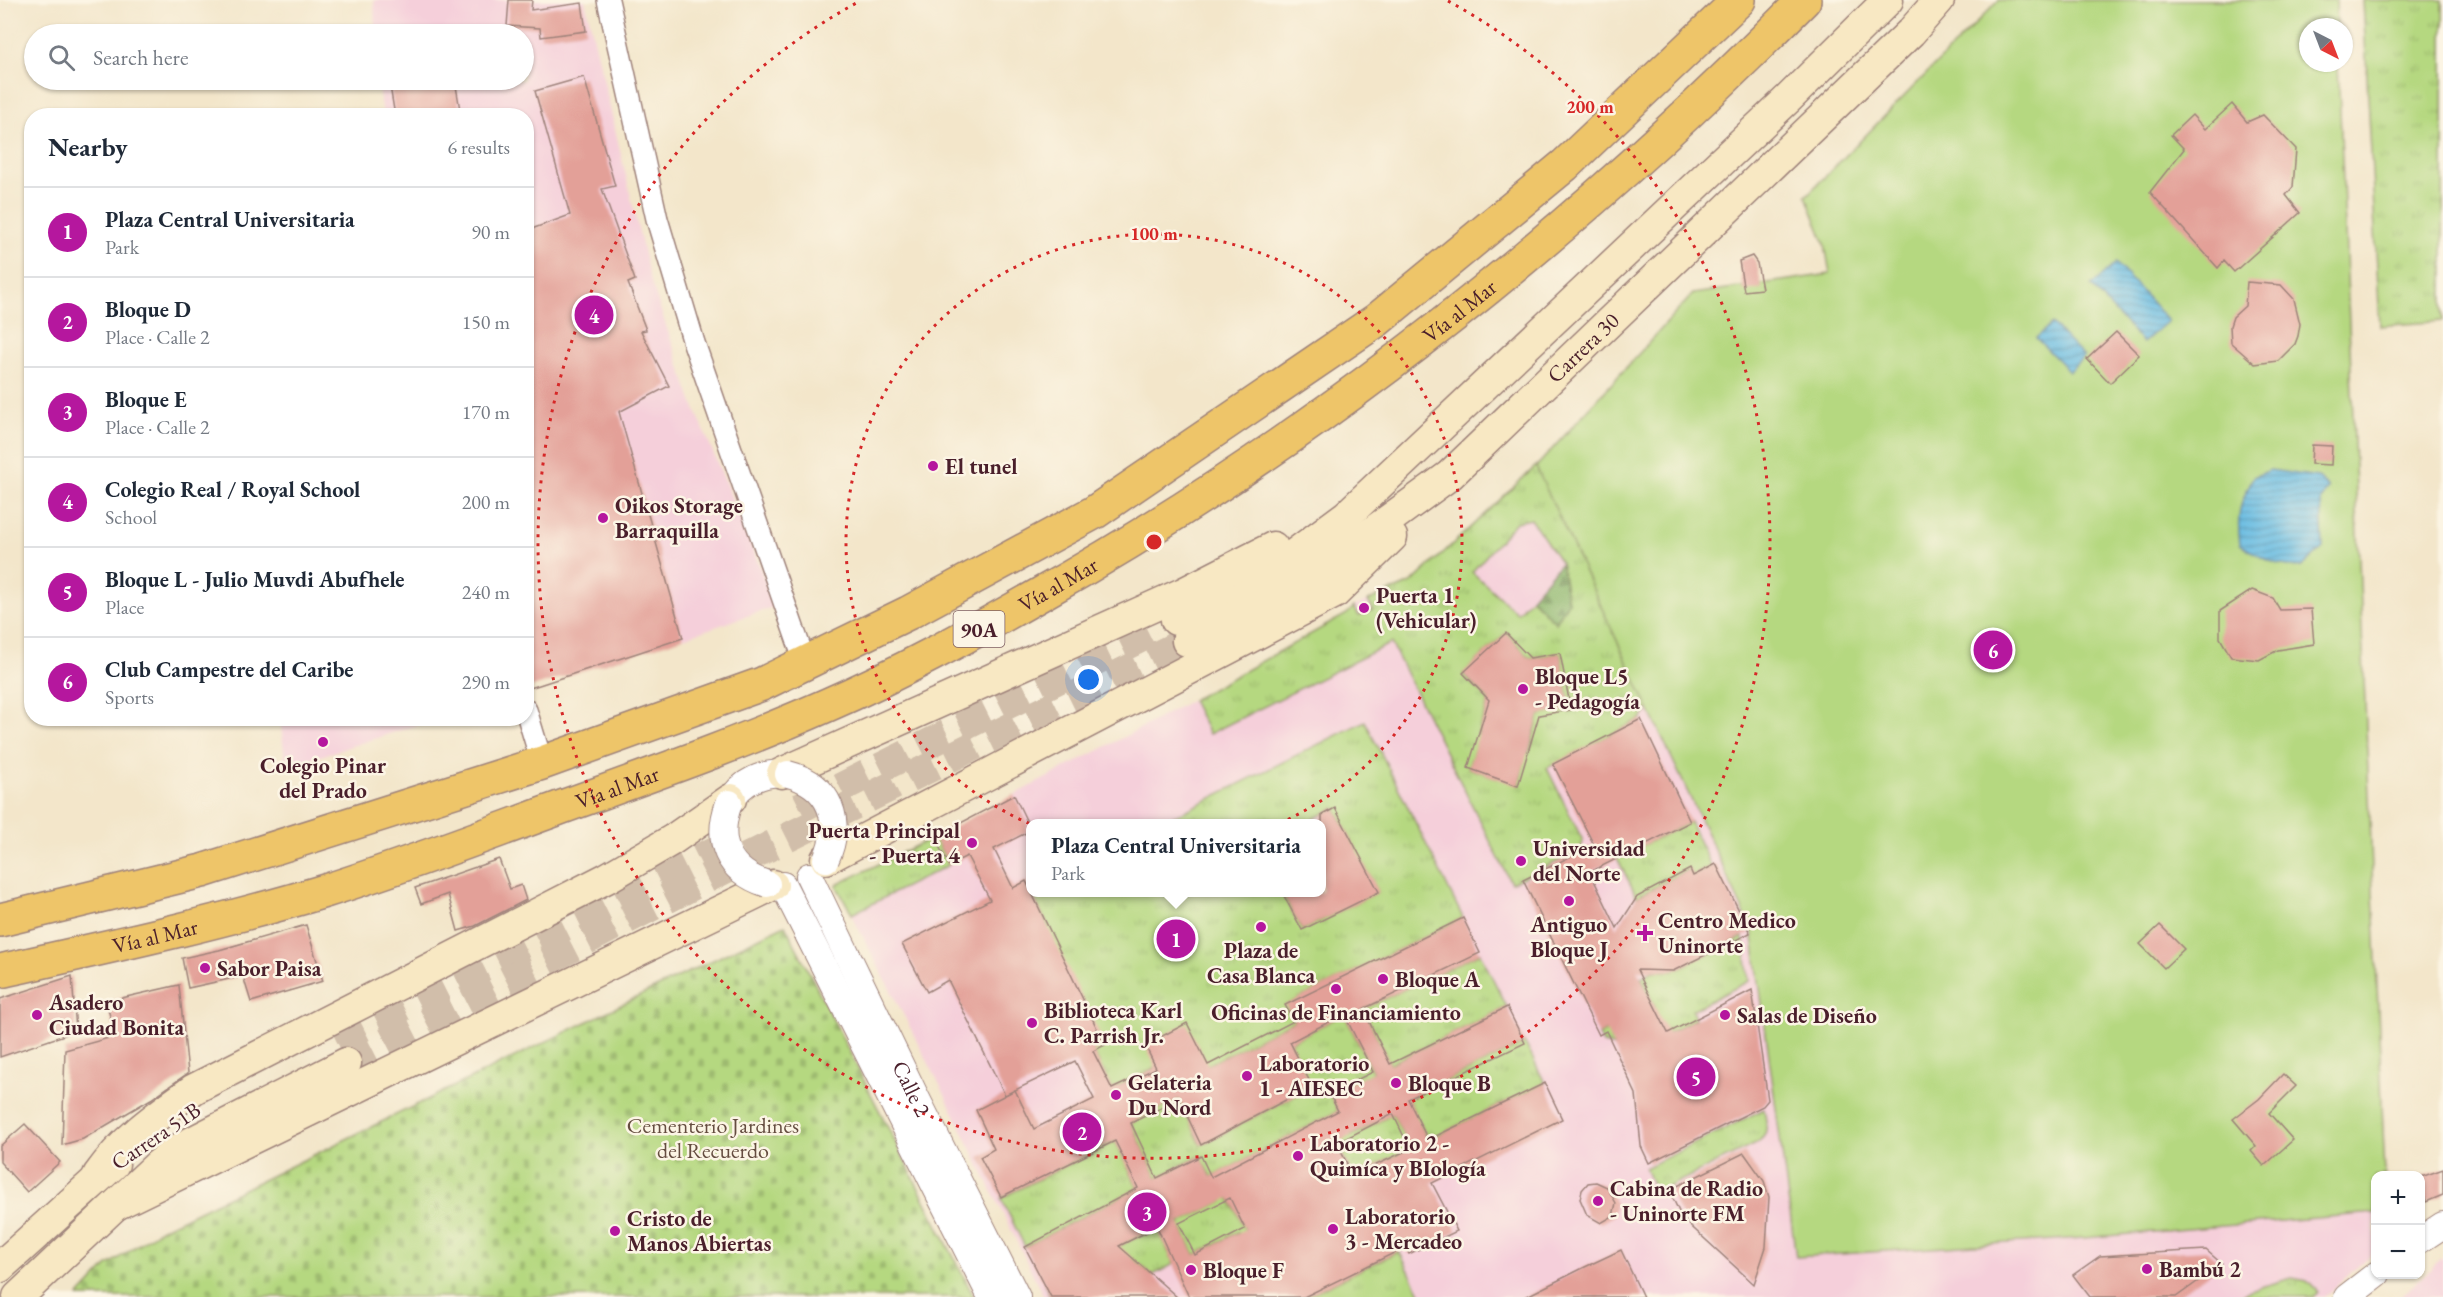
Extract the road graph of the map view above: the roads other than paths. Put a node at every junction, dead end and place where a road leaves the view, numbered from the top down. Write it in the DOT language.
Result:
graph roads {
  1 [pos="608,0"];
  2 [pos="1739,0"];
  3 [pos="1804,0"];
  4 [pos="1888,0"];
  5 [pos="1940,0"];
  6 [pos="1420,449"];
  7 [pos="1450,475"];
  8 [pos="806,664"];
  9 [pos="531,726"];
  10 [pos="543,763"];
  11 [pos="785,774"];
  12 [pos="730,801"];
  13 [pos="818,868"];
  14 [pos="774,885"];
  15 [pos="0,920"];
  16 [pos="0,971"];
  17 [pos="904,1101"];
  18 [pos="99,1175"];
  19 [pos="118,1204"];
  20 [pos="2443,1225"];
  21 [pos="2425,1237"];
  22 [pos="0,1267"];
  23 [pos="18,1297"];
  24 [pos="991,1297"];
  25 [pos="1017,1297"];
  1 -- 8 [label="street"];
  2 -- 8 [label="highway, Vía al Mar / 90A"];
  3 -- 16 [label="highway, Vía al Mar / 90A"];
  4 -- 6 [label="main road, Carrera 30"];
  5 -- 7 [label="main road, Carrera 30"];
  6 -- 7 [label="main road, Carrera 30"];
  6 -- 11 [label="main road"];
  7 -- 13 [label="main road"];
  8 -- 10 [label="highway, Vía al Mar / 90A"];
  9 -- 10 [label="street"];
  10 -- 15 [label="highway, Vía al Mar / 90A"];
  11 -- 12 [label="street"];
  11 -- 13 [label="street, bridge"];
  12 -- 14 [label="street, bridge"];
  12 -- 18 [label="main road"];
  13 -- 14 [label="street"];
  13 -- 17 [label="street, Calle 2"];
  14 -- 17 [label="street, Calle 2"];
  14 -- 19 [label="main road"];
  17 -- 24 [label="street, Calle 2"];
  17 -- 25 [label="street, Calle 2"];
  18 -- 19 [label="main road, Carrera 51B"];
  18 -- 22 [label="main road, Carrera 51B"];
  19 -- 23 [label="main road, Carrera 51B"];
  20 -- 21 [label="street"];
}
